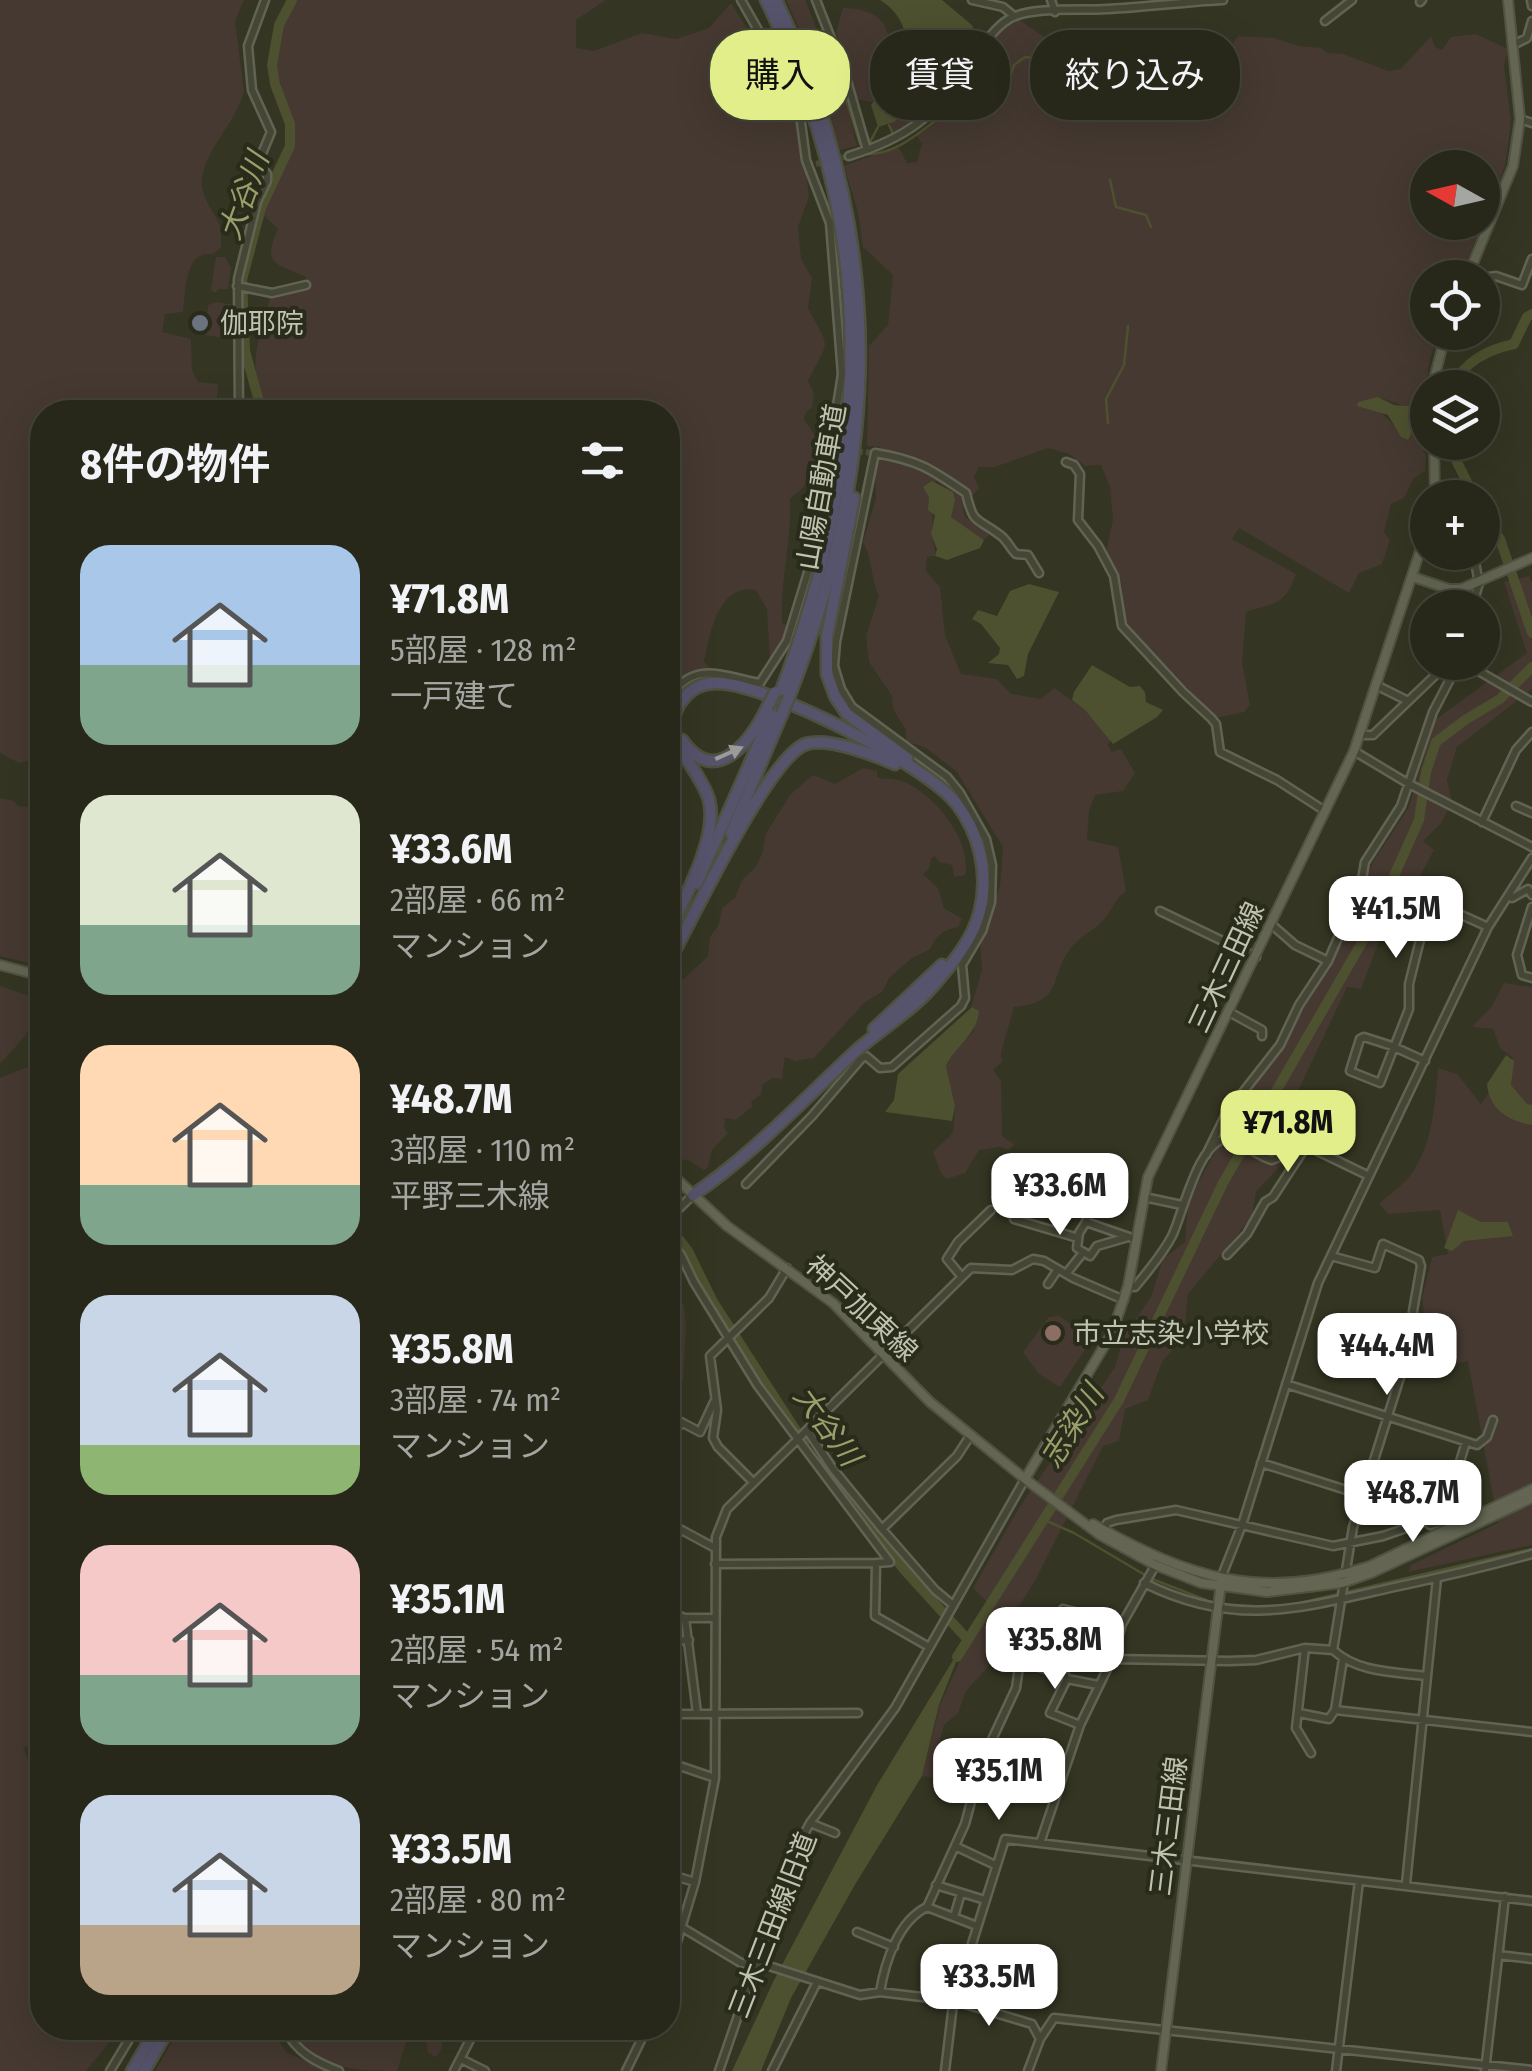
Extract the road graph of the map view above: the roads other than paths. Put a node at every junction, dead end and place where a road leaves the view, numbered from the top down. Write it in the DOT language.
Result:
graph roads {
  1 [pos="264,0"];
  2 [pos="740,0"];
  3 [pos="766,0"];
  4 [pos="776,0"];
  5 [pos="816,0"];
  6 [pos="972,0"];
  7 [pos="1051,0"];
  8 [pos="1223,0"];
  9 [pos="1352,0"];
  10 [pos="1508,0"];
  11 [pos="1178,1"];
  12 [pos="1055,12"];
  13 [pos="1014,16"];
  14 [pos="1325,21"];
  15 [pos="1532,21"];
  16 [pos="1514,44"];
  17 [pos="1520,119"];
  18 [pos="1532,123"];
  19 [pos="867,150"];
  20 [pos="849,156"];
  21 [pos="1532,259"];
  22 [pos="1474,260"];
  23 [pos="1500,278"];
  24 [pos="306,284"];
  25 [pos="241,286"];
  26 [pos="860,373"];
  27 [pos="239,400"];
  28 [pos="1066,462"];
  29 [pos="1530,559"];
  30 [pos="1414,570"];
  31 [pos="1476,570"];
  32 [pos="1040,574"];
  33 [pos="1412,577"];
  34 [pos="1479,583"];
  35 [pos="1477,590"];
  36 [pos="1431,680"];
  37 [pos="1451,680"];
  38 [pos="1495,680"];
  39 [pos="680,685"];
  40 [pos="1376,685"];
  41 [pos="781,694"];
  42 [pos="1530,701"];
  43 [pos="1408,702"];
  44 [pos="680,704"];
  45 [pos="774,711"];
  46 [pos="1532,732"];
  47 [pos="1360,735"];
  48 [pos="680,748"];
  49 [pos="1354,751"];
  50 [pos="878,756"];
  51 [pos="925,774"];
  52 [pos="1409,784"];
  53 [pos="1516,806"];
  54 [pos="1326,810"];
  55 [pos="1532,812"];
  56 [pos="1482,822"];
  57 [pos="1532,847"];
  58 [pos="1532,858"];
  59 [pos="1532,895"];
  60 [pos="1420,896"];
  61 [pos="1509,896"];
  62 [pos="1434,900"];
  63 [pos="680,907"];
  64 [pos="1532,907"];
  65 [pos="1160,911"];
  66 [pos="680,914"];
  67 [pos="1271,924"];
  68 [pos="1488,927"];
  69 [pos="680,938"];
  70 [pos="680,940"];
  71 [pos="1256,956"];
  72 [pos="1328,961"];
  73 [pos="0,965"];
  74 [pos="30,973"];
  75 [pos="1532,978"];
  76 [pos="1229,1012"];
  77 [pos="1262,1036"];
  78 [pos="1392,1046"];
  79 [pos="1425,1061"];
  80 [pos="1307,1146"];
  81 [pos="1206,1156"];
  82 [pos="1095,1173"];
  83 [pos="1370,1176"];
  84 [pos="680,1183"];
  85 [pos="746,1184"];
  86 [pos="1089,1189"];
  87 [pos="693,1195"];
  88 [pos="1143,1197"];
  89 [pos="1092,1201"];
  90 [pos="1182,1205"];
  91 [pos="680,1207"];
  92 [pos="991,1210"];
  93 [pos="1014,1219"];
  94 [pos="1086,1222"];
  95 [pos="1078,1238"];
  96 [pos="1132,1238"];
  97 [pos="680,1254"];
  98 [pos="1082,1254"];
  99 [pos="1227,1254"];
  100 [pos="1332,1256"];
  101 [pos="787,1268"];
  102 [pos="1058,1269"];
  103 [pos="1066,1274"];
  104 [pos="962,1277"];
  105 [pos="1048,1284"];
  106 [pos="1128,1286"];
  107 [pos="1124,1300"];
  108 [pos="728,1336"];
  109 [pos="882,1356"];
  110 [pos="1286,1384"];
  111 [pos="715,1401"];
  112 [pos="1386,1417"];
  113 [pos="1493,1420"];
  114 [pos="680,1424"];
  115 [pos="807,1430"];
  116 [pos="970,1436"];
  117 [pos="796,1440"];
  118 [pos="1466,1442"];
  119 [pos="1262,1463"];
  120 [pos="1029,1481"];
  121 [pos="752,1482"];
  122 [pos="1532,1489"];
  123 [pos="1362,1495"];
  124 [pos="1532,1498"];
  125 [pos="1424,1519"];
  126 [pos="1242,1525"];
  127 [pos="1450,1528"];
  128 [pos="680,1529"];
  129 [pos="882,1529"];
  130 [pos="1102,1532"];
  131 [pos="1352,1542"];
  132 [pos="715,1548"];
  133 [pos="1532,1554"];
  134 [pos="1157,1562"];
  135 [pos="876,1563"];
  136 [pos="716,1564"];
  137 [pos="1437,1578"];
  138 [pos="1342,1579"];
  139 [pos="1147,1580"];
  140 [pos="1221,1583"];
  141 [pos="1342,1599"];
  142 [pos="953,1604"];
  143 [pos="1218,1608"];
  144 [pos="680,1616"];
  145 [pos="685,1618"];
  146 [pos="715,1618"];
  147 [pos="680,1620"];
  148 [pos="1122,1624"];
  149 [pos="680,1640"];
  150 [pos="688,1640"];
  151 [pos="929,1647"];
  152 [pos="1305,1648"];
  153 [pos="1333,1650"];
  154 [pos="1342,1658"];
  155 [pos="1112,1659"];
  156 [pos="1211,1661"];
  157 [pos="1022,1662"];
  158 [pos="1427,1676"];
  159 [pos="1067,1679"];
  160 [pos="1098,1684"];
  161 [pos="1335,1710"];
  162 [pos="1299,1712"];
  163 [pos="697,1713"];
  164 [pos="858,1713"];
  165 [pos="680,1714"];
  166 [pos="716,1714"];
  167 [pos="1422,1720"];
  168 [pos="1080,1725"];
  169 [pos="1532,1732"];
  170 [pos="1311,1753"];
  171 [pos="680,1766"];
  172 [pos="716,1778"];
  173 [pos="810,1823"];
  174 [pos="836,1833"];
  175 [pos="1040,1843"];
  176 [pos="955,1846"];
  177 [pos="1186,1860"];
  178 [pos="996,1865"];
  179 [pos="680,1878"];
  180 [pos="1359,1881"];
  181 [pos="695,1882"];
  182 [pos="1406,1884"];
  183 [pos="936,1885"];
  184 [pos="961,1892"];
  185 [pos="1505,1898"];
  186 [pos="985,1900"];
  187 [pos="1532,1901"];
  188 [pos="927,1907"];
  189 [pos="954,1918"];
  190 [pos="978,1926"];
  191 [pos="682,1927"];
  192 [pos="857,1932"];
  193 [pos="680,1933"];
  194 [pos="894,1947"];
  195 [pos="1498,1955"];
  196 [pos="1532,1959"];
  197 [pos="756,1964"];
  198 [pos="817,1982"];
  199 [pos="880,1992"];
  200 [pos="955,2001"];
  201 [pos="1166,2029"];
  202 [pos="1040,2039"];
  203 [pos="129,2040"];
  204 [pos="150,2040"];
  205 [pos="161,2040"];
  206 [pos="291,2040"];
  207 [pos="470,2040"];
  208 [pos="641,2040"];
  209 [pos="1339,2048"];
  210 [pos="461,2060"];
  211 [pos="1485,2068"];
  212 [pos="1532,2070"];
  213 [pos="110,2071"];
  214 [pos="132,2071"];
  215 [pos="144,2071"];
  216 [pos="338,2071"];
  217 [pos="454,2071"];
  218 [pos="485,2071"];
  219 [pos="626,2071"];
  220 [pos="719,2071"];
  221 [pos="772,2071"];
  222 [pos="945,2071"];
  223 [pos="1028,2071"];
  224 [pos="1161,2071"];
  225 [pos="1336,2071"];
  1 -- 25 [label="street"];
  2 -- 39 [label="street"];
  3 -- 41 [label="highway, 山陽自動車道"];
  4 -- 26 [label="highway, 山陽自動車道"];
  5 -- 19 [label="street"];
  6 -- 13 [label="street"];
  7 -- 12 [label="street"];
  8 -- 11 [label="street"];
  9 -- 14 [label="street"];
  10 -- 16 [label="main road"];
  11 -- 12 [label="street"];
  12 -- 13 [label="street"];
  13 -- 19 [label="street"];
  15 -- 16 [label="street"];
  16 -- 17 [label="main road"];
  17 -- 18 [label="street"];
  17 -- 22 [label="main road"];
  19 -- 20 [label="street"];
  21 -- 23 [label="street"];
  24 -- 25 [label="street"];
  25 -- 27 [label="street"];
  26 -- 41 [label="highway, 山陽自動車道"];
  26 -- 51 [label="highway"];
  28 -- 54 [label="street"];
  29 -- 34 [label="main road"];
  30 -- 33 [label="main road, 三木三田線"];
  31 -- 34 [label="street"];
  32 -- 85 [label="street"];
  33 -- 34 [label="main road"];
  33 -- 40 [label="main road, 三木三田線"];
  34 -- 35 [label="street"];
  36 -- 43 [label="street"];
  37 -- 52 [label="street"];
  38 -- 42 [label="street"];
  40 -- 43 [label="street"];
  40 -- 47 [label="main road, 三木三田線"];
  41 -- 45 [label="highway, 山陽自動車道, bridge"];
  43 -- 47 [label="street"];
  44 -- 51 [label="highway"];
  50 -- 45 [label="highway, one-way"];
  45 -- 66 [label="highway, 山陽自動車道"];
  45 -- 69 [label="highway, 山陽自動車道"];
  46 -- 56 [label="street"];
  47 -- 49 [label="main road, 三木三田線"];
  48 -- 63 [label="highway"];
  49 -- 52 [label="street"];
  49 -- 54 [label="main road, 三木三田線"];
  50 -- 70 [label="highway"];
  50 -- 87 [label="highway"];
  51 -- 87 [label="highway"];
  52 -- 56 [label="street"];
  52 -- 72 [label="street"];
  53 -- 55 [label="street"];
  54 -- 67 [label="main road, 三木三田線"];
  56 -- 57 [label="street"];
  58 -- 61 [label="street"];
  59 -- 61 [label="street"];
  60 -- 62 [label="street"];
  61 -- 68 [label="street"];
  62 -- 68 [label="street"];
  62 -- 78 [label="street"];
  64 -- 75 [label="street"];
  65 -- 71 [label="street"];
  67 -- 71 [label="main road, 三木三田線"];
  67 -- 72 [label="street"];
  68 -- 79 [label="street"];
  71 -- 76 [label="main road, 三木三田線"];
  72 -- 81 [label="street"];
  73 -- 74 [label="main road"];
  76 -- 77 [label="street"];
  76 -- 88 [label="main road, 三木三田線"];
  78 -- 78 [label="street"];
  78 -- 79 [label="street"];
  79 -- 83 [label="street"];
  80 -- 81 [label="street"];
  80 -- 83 [label="street"];
  80 -- 99 [label="street"];
  81 -- 90 [label="street"];
  82 -- 86 [label="street"];
  83 -- 100 [label="street"];
  84 -- 87 [label="main road, 神戸加東線"];
  87 -- 91 [label="street"];
  87 -- 101 [label="main road, 神戸加東線"];
  88 -- 90 [label="street"];
  88 -- 96 [label="main road, 三木三田線"];
  89 -- 94 [label="street"];
  90 -- 106 [label="street"];
  92 -- 104 [label="street"];
  93 -- 95 [label="street"];
  94 -- 95 [label="street"];
  94 -- 96 [label="street"];
  95 -- 98 [label="street"];
  96 -- 98 [label="street"];
  96 -- 106 [label="main road, 三木三田線"];
  97 -- 108 [label="street"];
  98 -- 103 [label="street"];
  100 -- 110 [label="street"];
  100 -- 112 [label="street"];
  101 -- 108 [label="street"];
  101 -- 109 [label="main road, 神戸加東線"];
  102 -- 103 [label="street"];
  102 -- 104 [label="street"];
  102 -- 105 [label="street"];
  103 -- 107 [label="street"];
  104 -- 109 [label="street"];
  106 -- 107 [label="main road, 三木三田線"];
  107 -- 120 [label="main road, 三木三田線"];
  108 -- 111 [label="street"];
  108 -- 117 [label="street"];
  109 -- 115 [label="street"];
  109 -- 116 [label="main road, 神戸加東線"];
  110 -- 112 [label="street"];
  110 -- 119 [label="street"];
  111 -- 114 [label="street"];
  111 -- 121 [label="street"];
  112 -- 118 [label="street"];
  112 -- 123 [label="street"];
  113 -- 118 [label="street"];
  115 -- 117 [label="street"];
  115 -- 129 [label="street"];
  116 -- 120 [label="main road, 神戸加東線"];
  116 -- 129 [label="street"];
  117 -- 121 [label="street"];
  117 -- 135 [label="street"];
  118 -- 125 [label="street"];
  119 -- 123 [label="street"];
  119 -- 126 [label="street"];
  120 -- 130 [label="main road"];
  120 -- 142 [label="street, 三木三田線旧道"];
  121 -- 132 [label="street"];
  122 -- 127 [label="main road"];
  123 -- 131 [label="street"];
  124 -- 138 [label="main road"];
  125 -- 127 [label="street"];
  125 -- 131 [label="street"];
  126 -- 130 [label="street"];
  126 -- 131 [label="street"];
  126 -- 140 [label="street"];
  127 -- 138 [label="main road"];
  128 -- 132 [label="street"];
  129 -- 142 [label="street"];
  130 -- 134 [label="main road"];
  131 -- 138 [label="street"];
  132 -- 136 [label="street"];
  133 -- 137 [label="street"];
  134 -- 139 [label="street"];
  134 -- 140 [label="main road"];
  135 -- 136 [label="street"];
  135 -- 151 [label="street"];
  136 -- 146 [label="street"];
  137 -- 141 [label="street"];
  137 -- 158 [label="street"];
  138 -- 140 [label="main road"];
  138 -- 141 [label="street"];
  139 -- 143 [label="street"];
  139 -- 148 [label="street"];
  140 -- 143 [label="main road, 三木三田線"];
  141 -- 143 [label="street"];
  141 -- 153 [label="street"];
  142 -- 151 [label="street, 三木三田線旧道"];
  143 -- 156 [label="main road, 三木三田線"];
  144 -- 145 [label="street"];
  145 -- 146 [label="street"];
  145 -- 147 [label="street"];
  145 -- 150 [label="street"];
  146 -- 166 [label="street"];
  148 -- 155 [label="street"];
  148 -- 157 [label="street"];
  149 -- 150 [label="street"];
  150 -- 163 [label="street"];
  151 -- 173 [label="street, 三木三田線旧道"];
  152 -- 153 [label="street"];
  152 -- 156 [label="street"];
  152 -- 162 [label="street"];
  153 -- 154 [label="street"];
  154 -- 158 [label="street"];
  154 -- 161 [label="street"];
  155 -- 156 [label="street"];
  155 -- 160 [label="street"];
  156 -- 177 [label="main road, 三木三田線"];
  157 -- 159 [label="street"];
  157 -- 176 [label="street"];
  158 -- 167 [label="street"];
  159 -- 160 [label="street"];
  159 -- 168 [label="street"];
  160 -- 168 [label="street"];
  161 -- 162 [label="street"];
  161 -- 167 [label="street"];
  162 -- 170 [label="street"];
  163 -- 165 [label="street"];
  163 -- 166 [label="street"];
  164 -- 166 [label="street"];
  166 -- 172 [label="street"];
  167 -- 169 [label="street"];
  167 -- 182 [label="street"];
  168 -- 175 [label="street"];
  171 -- 172 [label="street"];
  172 -- 181 [label="street"];
  173 -- 174 [label="street"];
  173 -- 197 [label="street, 三木三田線旧道"];
  175 -- 177 [label="street"];
  175 -- 178 [label="street"];
  176 -- 178 [label="street"];
  176 -- 183 [label="street"];
  177 -- 180 [label="street"];
  177 -- 201 [label="main road, 三木三田線"];
  178 -- 186 [label="street"];
  179 -- 181 [label="street"];
  180 -- 182 [label="street"];
  180 -- 209 [label="street"];
  181 -- 191 [label="street"];
  182 -- 185 [label="street"];
  183 -- 184 [label="street"];
  183 -- 188 [label="street"];
  184 -- 186 [label="street"];
  184 -- 189 [label="street"];
  185 -- 187 [label="street"];
  185 -- 195 [label="street"];
  186 -- 190 [label="street"];
  188 -- 189 [label="street"];
  188 -- 194 [label="street"];
  189 -- 190 [label="street"];
  190 -- 200 [label="street"];
  191 -- 193 [label="street"];
  191 -- 197 [label="street"];
  192 -- 194 [label="street"];
  194 -- 199 [label="street"];
  195 -- 196 [label="street"];
  195 -- 211 [label="street"];
  197 -- 198 [label="street"];
  197 -- 220 [label="street, 三木三田線旧道"];
  198 -- 199 [label="street"];
  198 -- 221 [label="street"];
  199 -- 200 [label="street"];
  200 -- 202 [label="street"];
  200 -- 222 [label="street"];
  201 -- 202 [label="street"];
  201 -- 209 [label="street"];
  201 -- 224 [label="main road, 三木三田線"];
  202 -- 223 [label="street"];
  203 -- 213 [label="street"];
  204 -- 214 [label="highway"];
  205 -- 215 [label="highway"];
  206 -- 216 [label="street"];
  207 -- 210 [label="street"];
  208 -- 219 [label="street"];
  209 -- 211 [label="street"];
  209 -- 225 [label="street"];
  210 -- 217 [label="street"];
  210 -- 218 [label="street"];
  211 -- 212 [label="street"];
}
